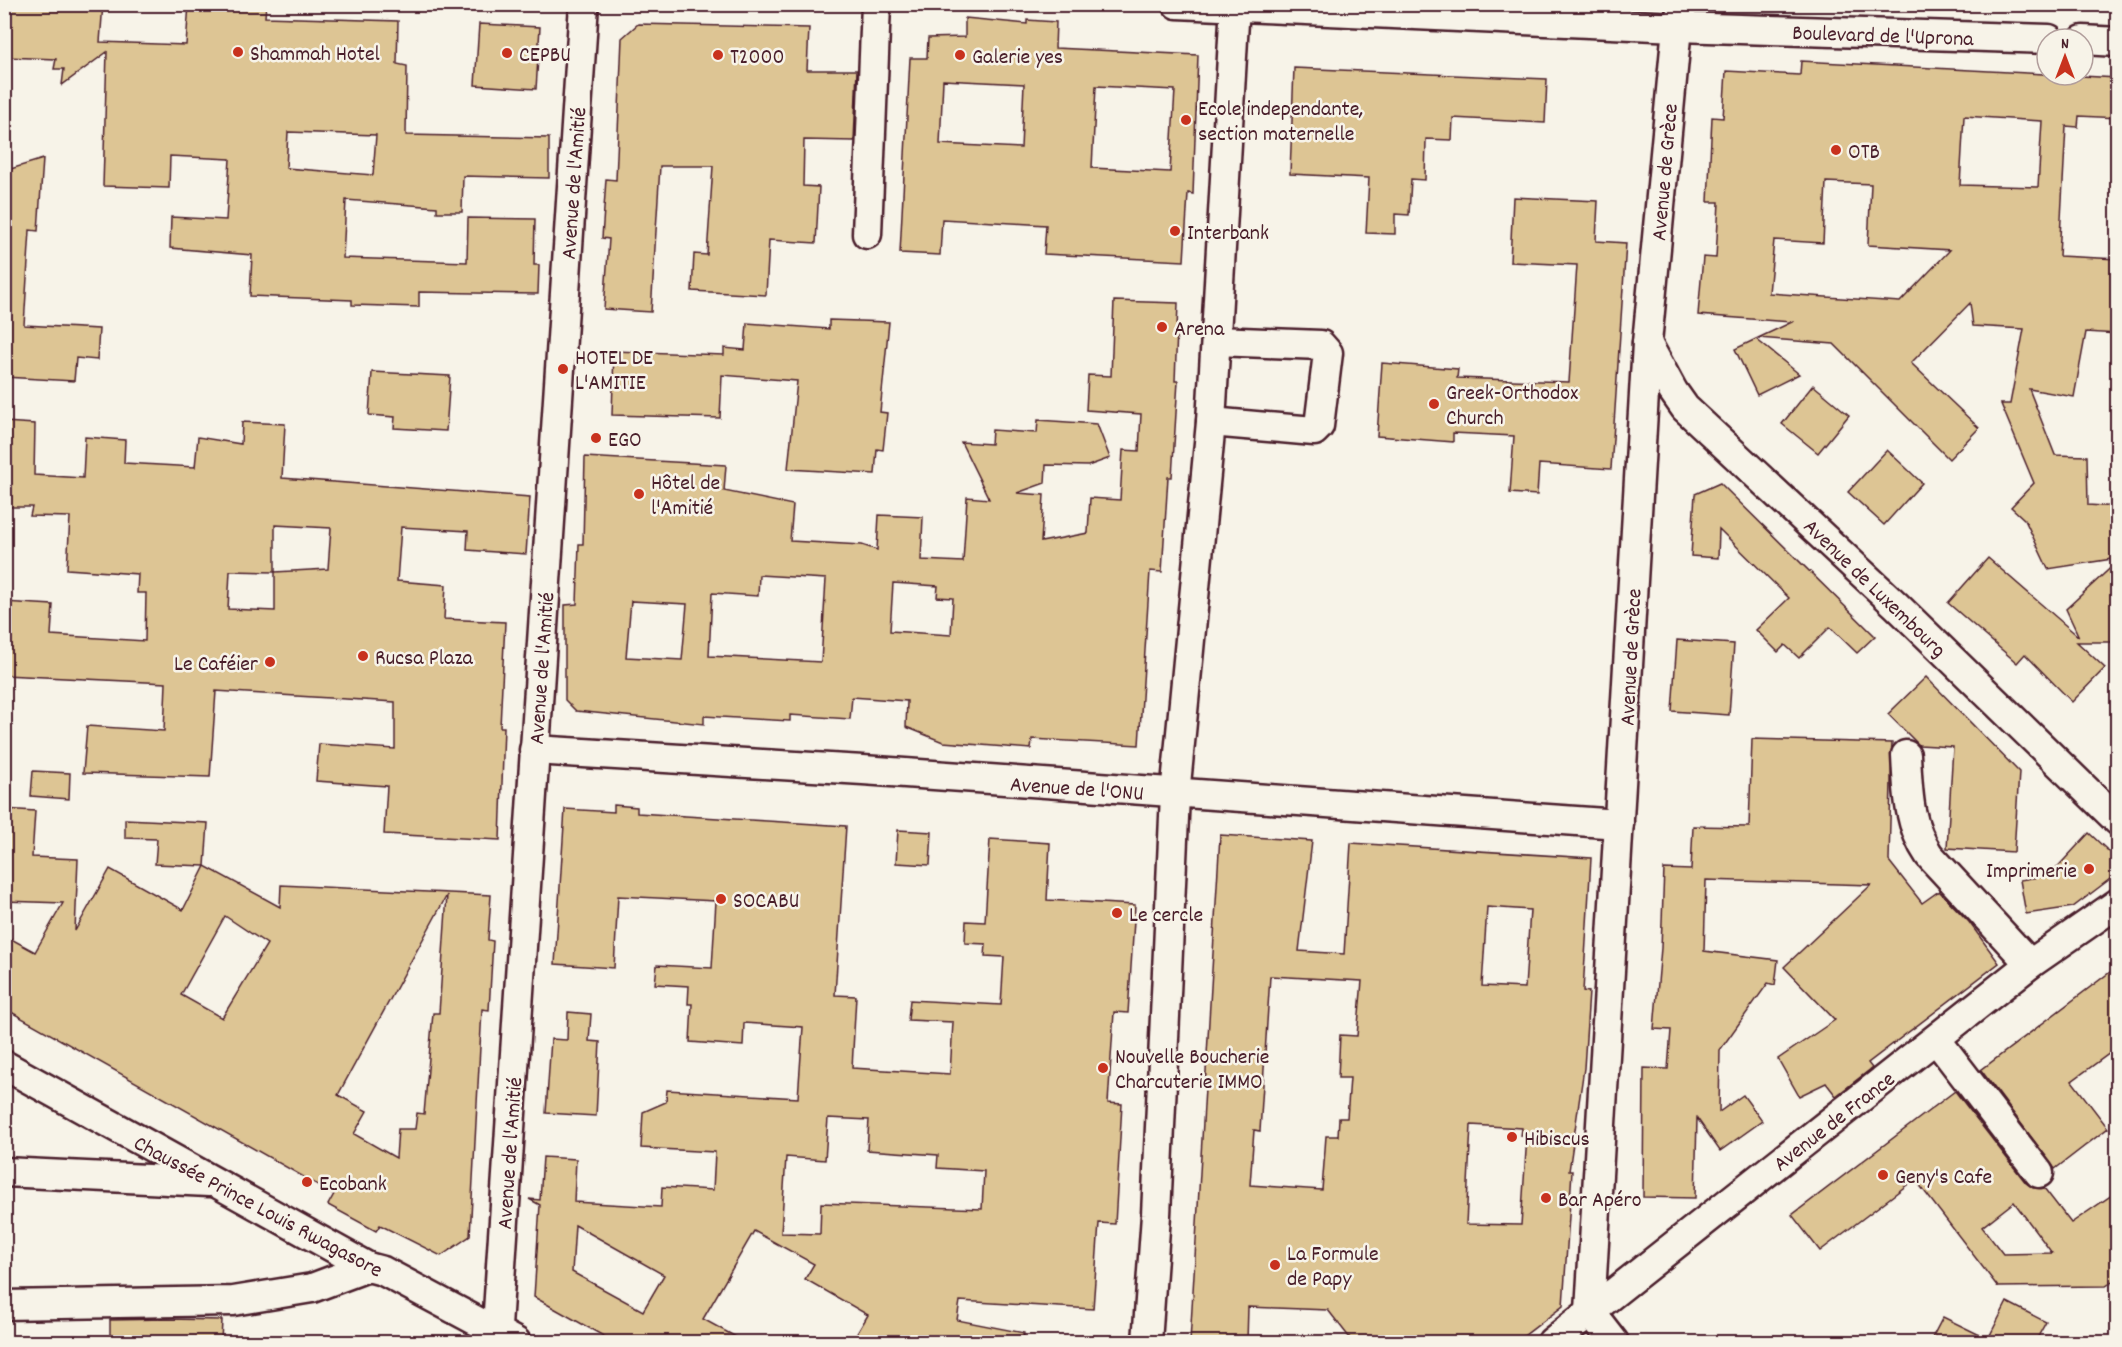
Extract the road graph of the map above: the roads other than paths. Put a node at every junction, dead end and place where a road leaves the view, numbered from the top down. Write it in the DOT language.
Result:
graph roads {
  1 [pos="584,4"];
  2 [pos="876,4"];
  3 [pos="1177,4"];
  4 [pos="1235,6"];
  5 [pos="1680,16"];
  6 [pos="2035,38"];
  7 [pos="2095,41"];
  8 [pos="2118,42"];
  9 [pos="867,234"];
  10 [pos="1216,341"];
  11 [pos="1647,344"];
  12 [pos="1211,422"];
  13 [pos="534,750"];
  14 [pos="1906,755"];
  15 [pos="1175,795"];
  16 [pos="2118,821"];
  17 [pos="1619,824"];
  18 [pos="2118,903"];
  19 [pos="2030,964"];
  20 [pos="1936,1039"];
  21 [pos="4,1065"];
  22 [pos="4,1172"];
  23 [pos="2039,1173"];
  24 [pos="215,1183"];
  25 [pos="368,1267"];
  26 [pos="4,1305"];
  27 [pos="1590,1311"];
  28 [pos="502,1339"];
  29 [pos="1147,1342"];
  30 [pos="1552,1342"];
  31 [pos="1614,1342"];
  1 -- 13 [label="street, Avenue de l'Amitié"];
  2 -- 9 [label="street"];
  3 -- 4 [label="street, Boulevard de l'Uprona"];
  4 -- 5 [label="street, Boulevard de l'Uprona"];
  4 -- 10 [label="street"];
  5 -- 6 [label="street, Boulevard de l'Uprona"];
  5 -- 11 [label="street, Avenue de Grèce"];
  7 -- 8 [label="street"];
  10 -- 12 [label="street"];
  10 -- 12 [label="street"];
  11 -- 16 [label="street, Avenue de Luxembourg"];
  11 -- 17 [label="street, Avenue de Grèce"];
  12 -- 15 [label="street"];
  13 -- 15 [label="street, Avenue de l'ONU"];
  13 -- 28 [label="street, Avenue de l'Amitié"];
  14 -- 19 [label="street"];
  15 -- 17 [label="street, Avenue de l'ONU"];
  15 -- 29 [label="street"];
  17 -- 27 [label="street, Avenue de Grèce"];
  18 -- 19 [label="street, Avenue de France"];
  19 -- 20 [label="street, Avenue de France"];
  20 -- 23 [label="street"];
  20 -- 27 [label="street, Avenue de France"];
  21 -- 24 [label="street, Chaussée Prince Louis Rwagasore"];
  22 -- 24 [label="street"];
  24 -- 25 [label="street, Chaussée Prince Louis Rwagasore"];
  25 -- 26 [label="street"];
  25 -- 28 [label="street, Chaussée Prince Louis Rwagasore"];
  27 -- 30 [label="street, Avenue de France"];
  27 -- 31 [label="street"];
}
